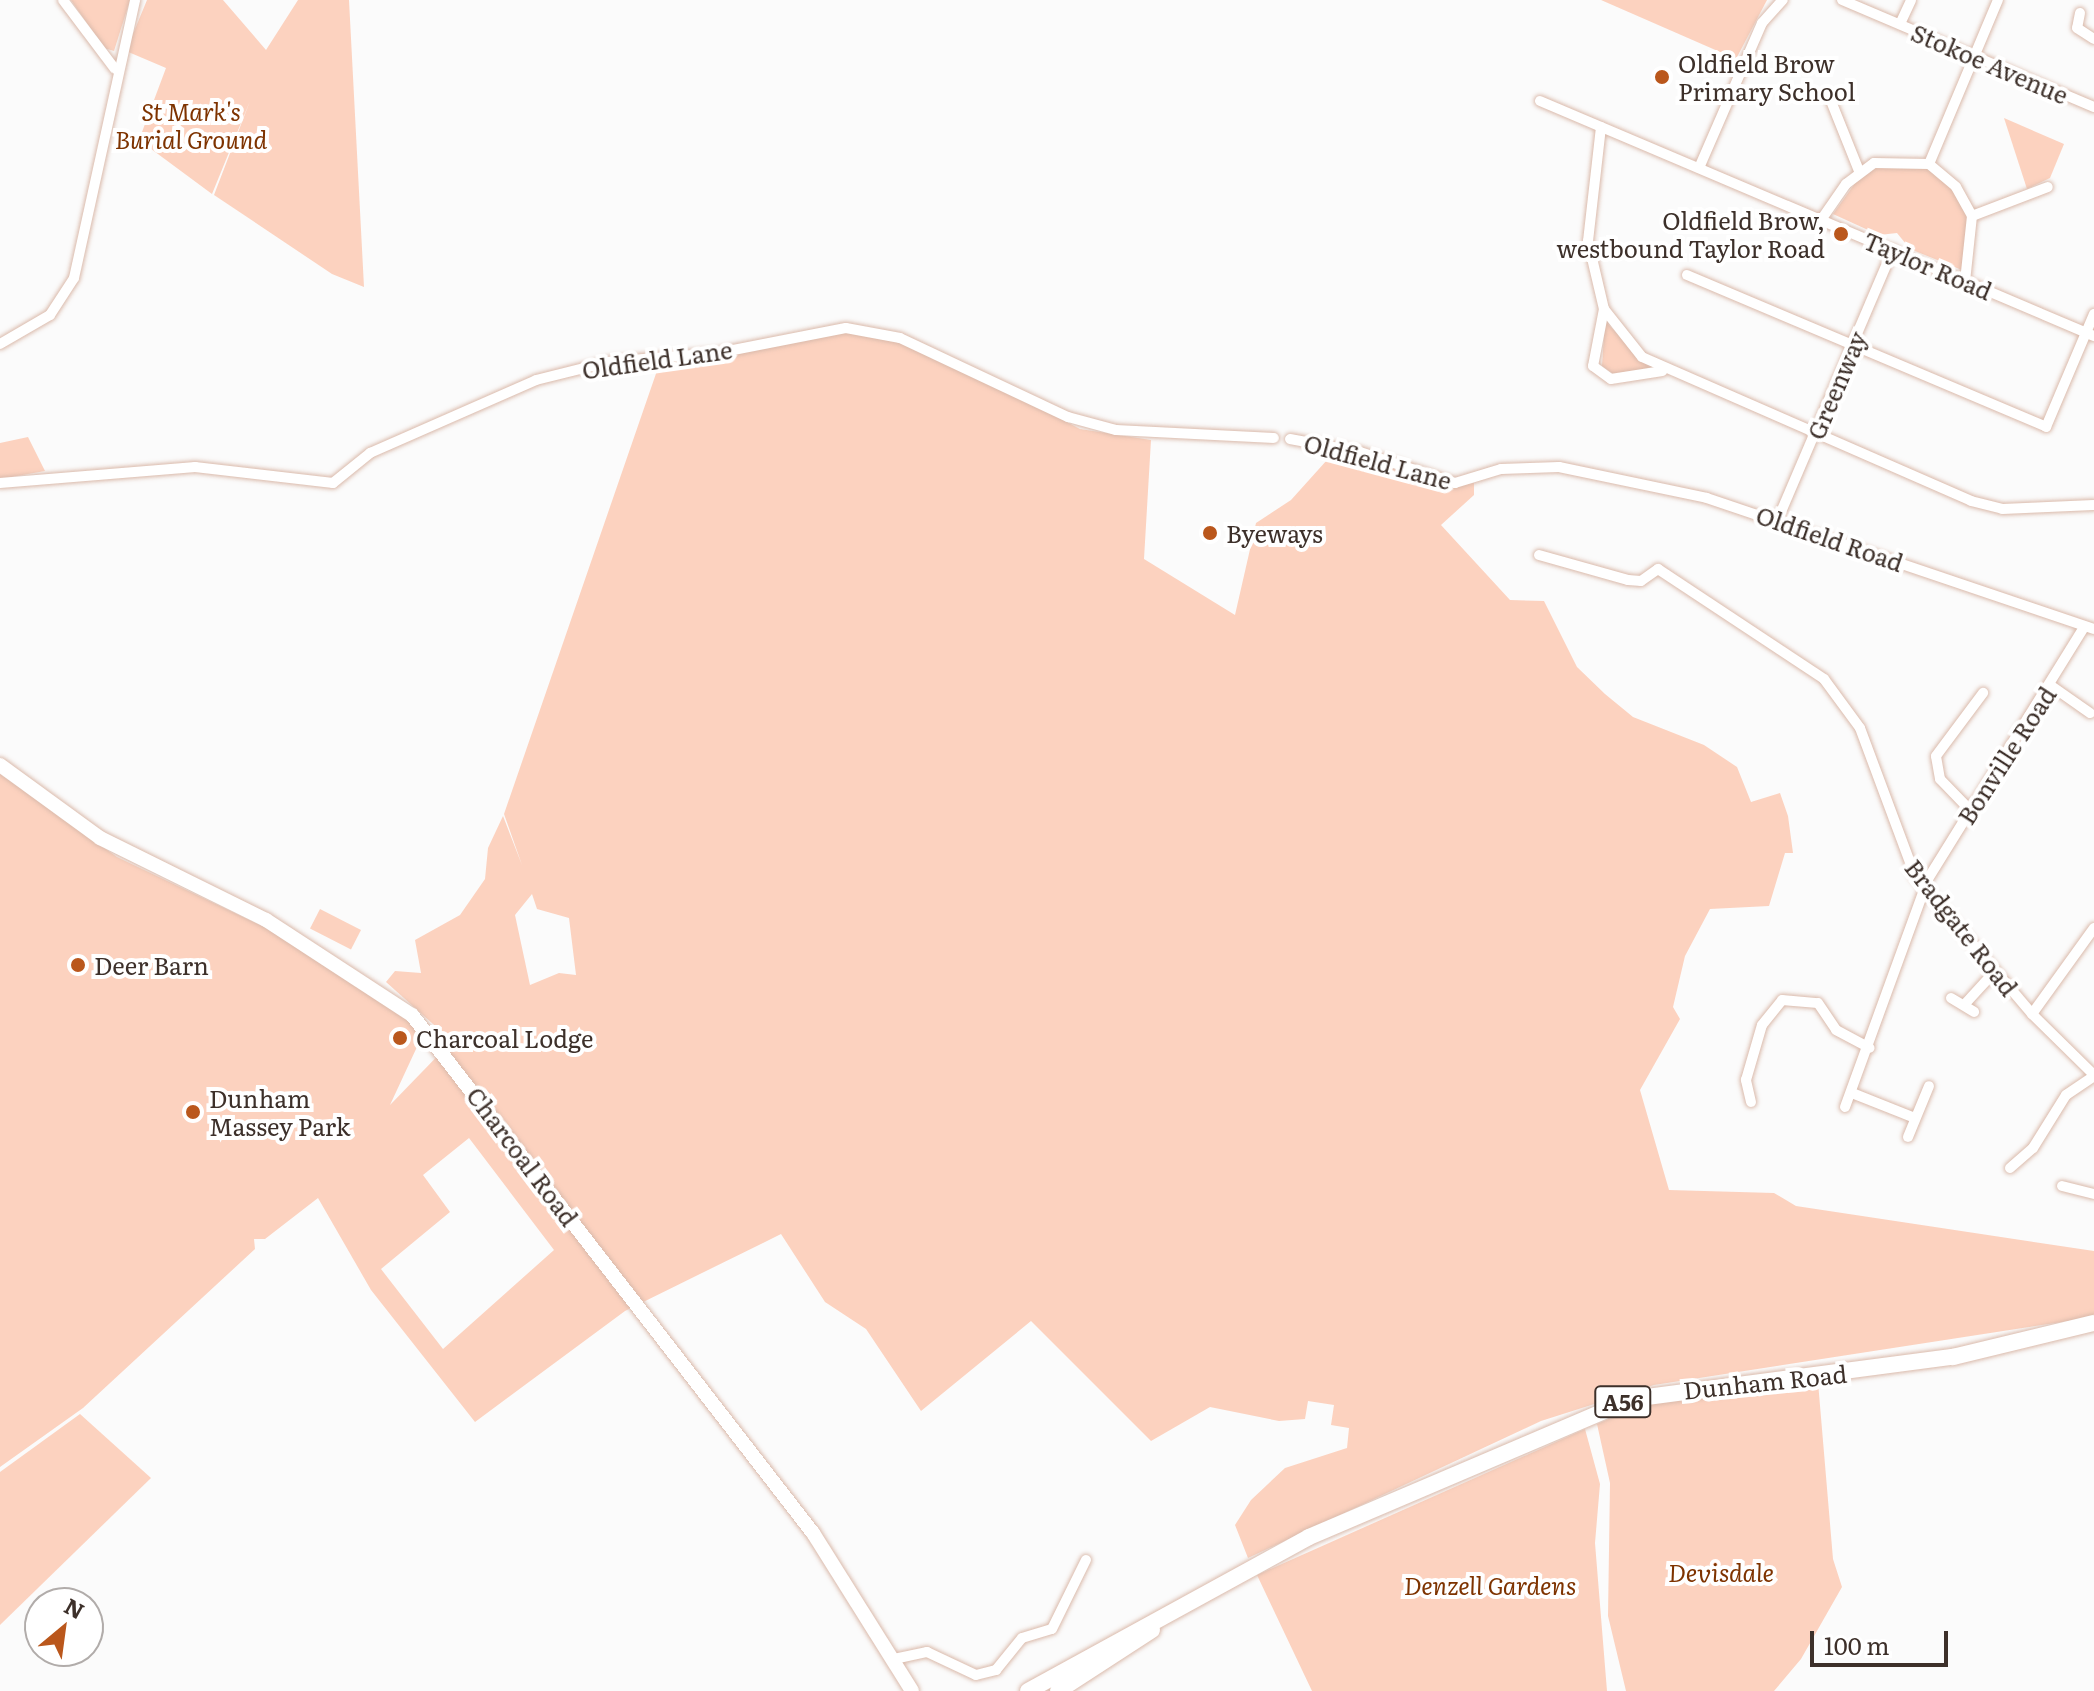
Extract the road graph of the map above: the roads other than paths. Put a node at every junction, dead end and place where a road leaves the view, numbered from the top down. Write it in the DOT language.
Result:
graph roads {
  1 [pos="63,0"];
  2 [pos="135,0"];
  3 [pos="1783,0"];
  4 [pos="1842,0"];
  5 [pos="1911,0"];
  6 [pos="1998,0"];
  7 [pos="2080,13"];
  8 [pos="1900,24"];
  9 [pos="2094,39"];
  10 [pos="1974,55"];
  11 [pos="115,69"];
  12 [pos="1829,96"];
  13 [pos="1540,101"];
  14 [pos="2094,107"];
  15 [pos="1601,127"];
  16 [pos="1929,164"];
  17 [pos="1699,168"];
  18 [pos="1859,171"];
  19 [pos="2048,187"];
  20 [pos="1972,216"];
  21 [pos="1821,220"];
  22 [pos="1893,250"];
  23 [pos="1687,275"];
  24 [pos="1965,281"];
  25 [pos="1604,309"];
  26 [pos="2094,314"];
  27 [pos="2090,335"];
  28 [pos="0,344"];
  29 [pos="1853,345"];
  30 [pos="1662,371"];
  31 [pos="1814,435"];
  32 [pos="1274,438"];
  33 [pos="1290,439"];
  34 [pos="1559,467"];
  35 [pos="0,483"];
  36 [pos="2094,505"];
  37 [pos="1778,519"];
  38 [pos="1539,555"];
  39 [pos="2089,628"];
  40 [pos="2050,685"];
  41 [pos="1983,693"];
  42 [pos="2090,713"];
  43 [pos="0,765"];
  44 [pos="1970,810"];
  45 [pos="1926,884"];
  46 [pos="2094,928"];
  47 [pos="1995,971"];
  48 [pos="1951,998"];
  49 [pos="2032,1014"];
  50 [pos="1870,1048"];
  51 [pos="2094,1076"];
  52 [pos="1929,1086"];
  53 [pos="1852,1093"];
  54 [pos="1751,1102"];
  55 [pos="1845,1107"];
  56 [pos="1915,1118"];
  57 [pos="1908,1137"];
  58 [pos="2016,1169"];
  59 [pos="2062,1186"];
  60 [pos="2094,1194"];
  61 [pos="2094,1323"];
  62 [pos="1086,1560"];
  63 [pos="1189,1603"];
  64 [pos="894,1659"];
  65 [pos="912,1691"];
  66 [pos="1028,1691"];
  67 [pos="1058,1691"];
  1 -- 11 [label="street"];
  2 -- 11 [label="street"];
  3 -- 17 [label="street"];
  4 -- 8 [label="street, Stokoe Avenue"];
  5 -- 8 [label="street"];
  6 -- 10 [label="street"];
  7 -- 9 [label="street"];
  8 -- 10 [label="street, Stokoe Avenue"];
  10 -- 14 [label="street, Stokoe Avenue"];
  10 -- 16 [label="street"];
  11 -- 28 [label="street"];
  12 -- 18 [label="street"];
  13 -- 15 [label="street, Taylor Road"];
  15 -- 17 [label="street, Taylor Road"];
  15 -- 25 [label="street"];
  16 -- 18 [label="street"];
  16 -- 20 [label="street"];
  17 -- 21 [label="street, Taylor Road"];
  18 -- 21 [label="street"];
  19 -- 20 [label="street"];
  20 -- 24 [label="street"];
  21 -- 22 [label="street, Taylor Road"];
  22 -- 24 [label="street, Taylor Road"];
  22 -- 29 [label="street, Greenway"];
  23 -- 29 [label="street"];
  24 -- 27 [label="street, Taylor Road"];
  25 -- 30 [label="street"];
  25 -- 30 [label="street"];
  26 -- 27 [label="street"];
  27 -- 29 [label="street"];
  29 -- 31 [label="street, Greenway"];
  30 -- 31 [label="street"];
  31 -- 36 [label="street"];
  31 -- 37 [label="street, Greenway"];
  32 -- 35 [label="street, Oldfield Lane"];
  33 -- 34 [label="street, Oldfield Lane"];
  34 -- 37 [label="street, Oldfield Road"];
  37 -- 39 [label="street, Oldfield Road"];
  38 -- 45 [label="street, Bradgate Road"];
  39 -- 40 [label="street, Bonville Road"];
  40 -- 42 [label="street"];
  40 -- 44 [label="street, Bonville Road"];
  41 -- 44 [label="street"];
  43 -- 64 [label="main road, Charcoal Road"];
  44 -- 45 [label="street, Bonville Road"];
  45 -- 47 [label="street, Bradgate Road"];
  45 -- 50 [label="street, Bonville Road"];
  46 -- 49 [label="street"];
  47 -- 48 [label="street"];
  47 -- 49 [label="street, Bradgate Road"];
  49 -- 51 [label="street, Bradgate Road"];
  50 -- 53 [label="street, Bonville Road"];
  50 -- 54 [label="street"];
  51 -- 58 [label="street"];
  52 -- 56 [label="street"];
  53 -- 55 [label="street, Bonville Road"];
  53 -- 56 [label="street"];
  56 -- 57 [label="street"];
  59 -- 60 [label="street"];
  61 -- 63 [label="highway, Dunham Road / A56"];
  62 -- 64 [label="street"];
  63 -- 66 [label="highway, Dunham Road / A56"];
  63 -- 67 [label="highway, Dunham Road / A56"];
  64 -- 65 [label="main road, Charcoal Road"];
}
